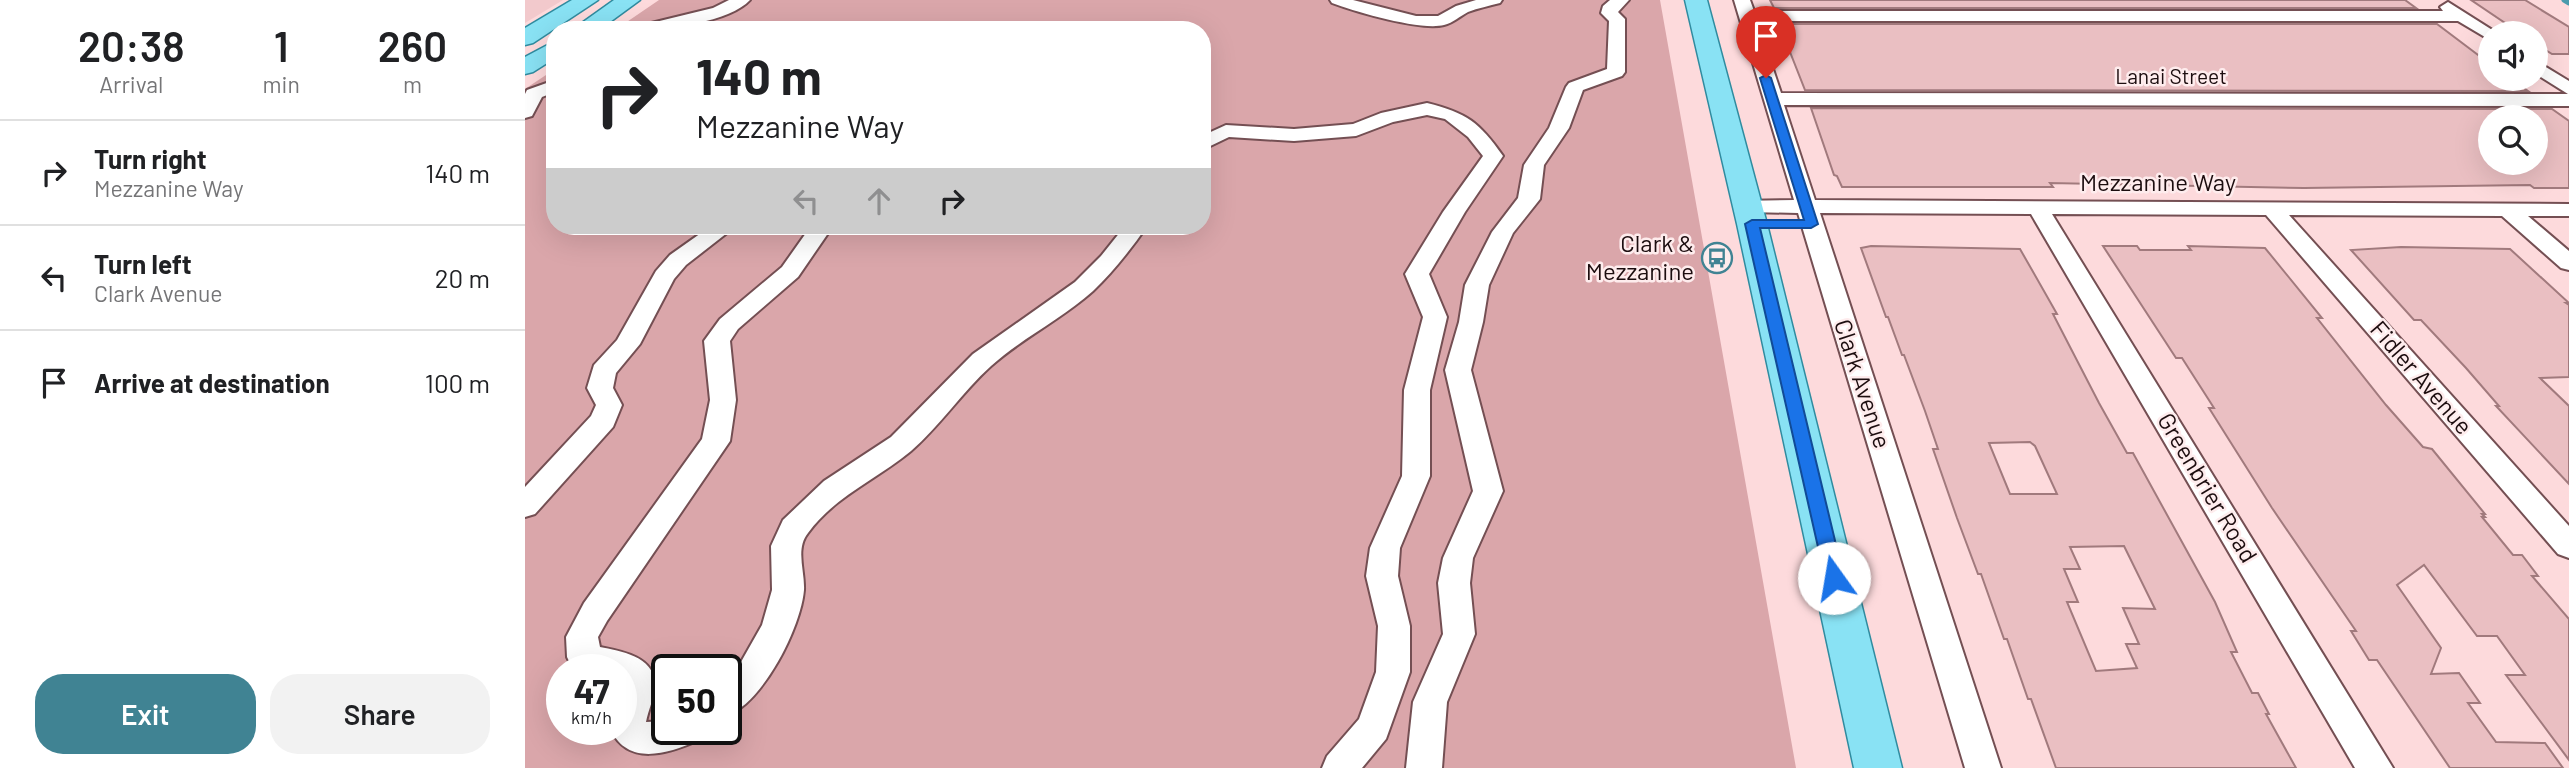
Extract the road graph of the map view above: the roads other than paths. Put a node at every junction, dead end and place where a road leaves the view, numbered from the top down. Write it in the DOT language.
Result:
graph roads {
  1 [pos="587,0"];
  2 [pos="629,0"];
  3 [pos="742,0"];
  4 [pos="1338,0"];
  5 [pos="1494,0"];
  6 [pos="1621,0"];
  7 [pos="1696,0"];
  8 [pos="2439,0"];
  9 [pos="1744,8"];
  10 [pos="2462,16"];
  11 [pos="553,21"];
  12 [pos="597,21"];
  13 [pos="680,21"];
  14 [pos="546,25"];
  15 [pos="2478,27"];
  16 [pos="525,38"];
  17 [pos="546,54"];
  18 [pos="525,67"];
  19 [pos="2548,74"];
  20 [pos="546,89"];
  21 [pos="2569,89"];
  22 [pos="1772,99"];
  23 [pos="2569,100"];
  24 [pos="525,112"];
  25 [pos="1211,139"];
  26 [pos="2508,210"];
  27 [pos="2569,210"];
  28 [pos="1750,215"];
  29 [pos="1809,215"];
  30 [pos="2043,216"];
  31 [pos="2280,218"];
  32 [pos="2527,226"];
  33 [pos="2569,227"];
  34 [pos="713,235"];
  35 [pos="816,235"];
  36 [pos="1129,235"];
  37 [pos="2569,262"];
  38 [pos="525,506"];
  39 [pos="2569,546"];
  40 [pos="742,684"];
  41 [pos="651,738"];
  42 [pos="1340,768"];
  43 [pos="1425,768"];
  44 [pos="1878,768"];
  45 [pos="1983,768"];
  46 [pos="2375,768"];
  1 -- 11 [label="main road"];
  2 -- 12 [label="main road"];
  3 -- 13 [label="street"];
  4 -- 5 [label="street"];
  6 -- 43 [label="street"];
  7 -- 28 [label="main road"];
  8 -- 10 [label="street"];
  9 -- 10 [label="street"];
  9 -- 22 [label="street, Clark Avenue"];
  10 -- 15 [label="street"];
  14 -- 16 [label="main road"];
  17 -- 18 [label="main road"];
  19 -- 21 [label="street"];
  20 -- 24 [label="street"];
  22 -- 23 [label="street, Lanai Street"];
  22 -- 29 [label="street, Clark Avenue"];
  25 -- 42 [label="street"];
  26 -- 27 [label="street, Mezzanine Way"];
  26 -- 31 [label="street, Mezzanine Way"];
  26 -- 32 [label="street"];
  28 -- 29 [label="street, Mezzanine Way"];
  28 -- 44 [label="main road"];
  29 -- 30 [label="street, Mezzanine Way"];
  29 -- 45 [label="street, Clark Avenue"];
  30 -- 31 [label="street, Mezzanine Way"];
  30 -- 46 [label="street, Greenbrier Road"];
  31 -- 32 [label="street, Mezzanine Way"];
  31 -- 39 [label="street, Fidler Avenue"];
  32 -- 33 [label="street, Mezzanine Way"];
  32 -- 37 [label="street"];
  34 -- 38 [label="street"];
  35 -- 41 [label="lane"];
  36 -- 40 [label="street"];
}
